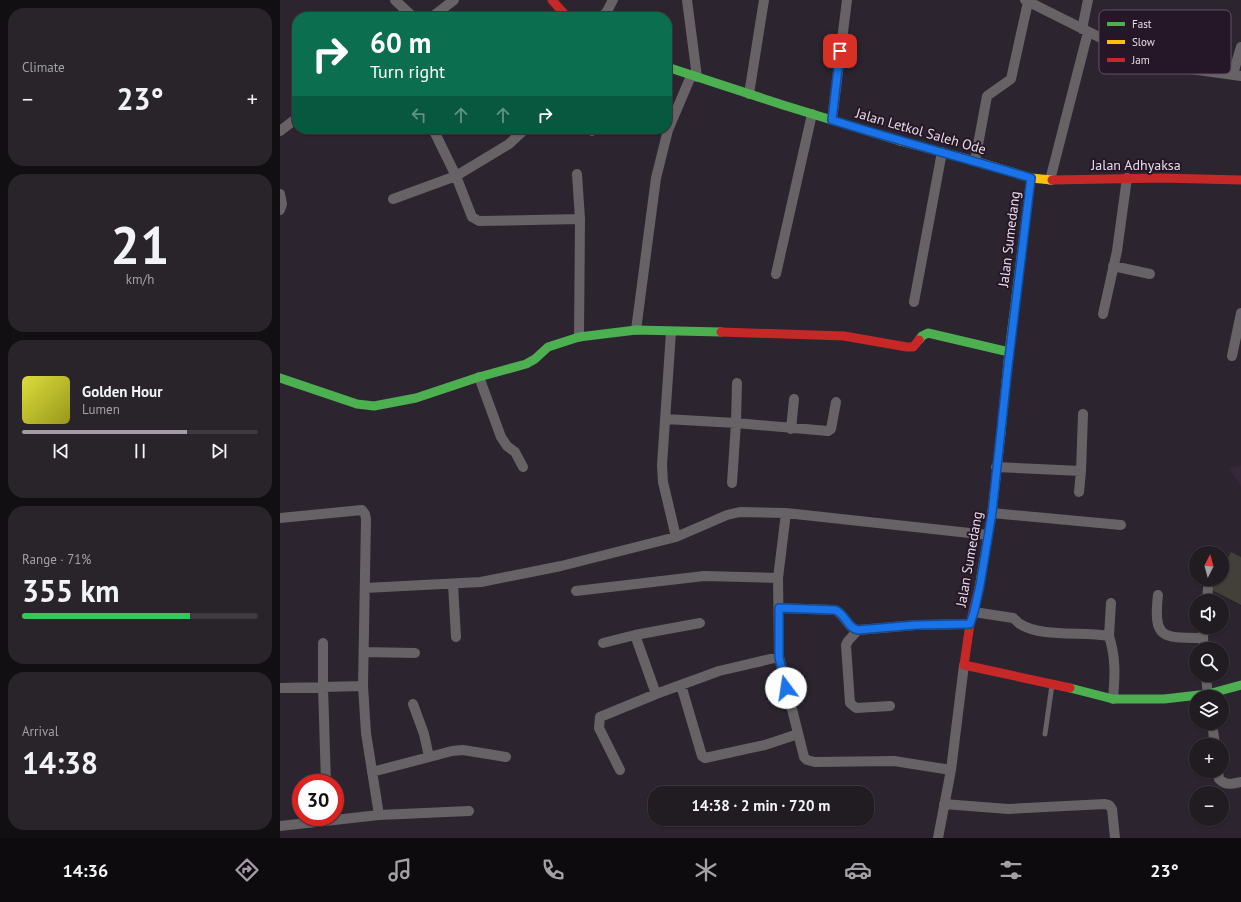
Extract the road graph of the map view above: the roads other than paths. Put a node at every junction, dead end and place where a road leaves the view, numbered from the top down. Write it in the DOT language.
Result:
graph roads {
  1 [pos="395,0"];
  2 [pos="454,0"];
  3 [pos="552,0"];
  4 [pos="613,0"];
  5 [pos="687,0"];
  6 [pos="764,0"];
  7 [pos="847,0"];
  8 [pos="1088,0"];
  9 [pos="1027,1"];
  10 [pos="408,12"];
  11 [pos="438,12"];
  12 [pos="563,12"];
  13 [pos="607,12"];
  14 [pos="1085,30"];
  15 [pos="1099,36"];
  16 [pos="1241,47"];
  17 [pos="672,69"];
  18 [pos="1237,75"];
  19 [pos="694,77"];
  20 [pos="749,94"];
  21 [pos="812,114"];
  22 [pos="832,120"];
  23 [pos="292,122"];
  24 [pos="672,122"];
  25 [pos="280,131"];
  26 [pos="435,134"];
  27 [pos="520,134"];
  28 [pos="667,134"];
  29 [pos="942,152"];
  30 [pos="975,161"];
  31 [pos="577,174"];
  32 [pos="456,176"];
  33 [pos="1031,178"];
  34 [pos="1127,178"];
  35 [pos="1050,180"];
  36 [pos="1241,180"];
  37 [pos="280,194"];
  38 [pos="393,199"];
  39 [pos="280,210"];
  40 [pos="580,219"];
  41 [pos="1113,266"];
  42 [pos="776,274"];
  43 [pos="1150,274"];
  44 [pos="914,302"];
  45 [pos="1241,313"];
  46 [pos="1103,314"];
  47 [pos="636,330"];
  48 [pos="671,332"];
  49 [pos="579,337"];
  50 [pos="1009,352"];
  51 [pos="1232,356"];
  52 [pos="479,377"];
  53 [pos="280,378"];
  54 [pos="737,383"];
  55 [pos="794,399"];
  56 [pos="836,402"];
  57 [pos="1083,414"];
  58 [pos="665,419"];
  59 [pos="736,423"];
  60 [pos="791,428"];
  61 [pos="523,467"];
  62 [pos="996,467"];
  63 [pos="1081,471"];
  64 [pos="732,483"];
  65 [pos="1079,492"];
  66 [pos="786,513"];
  67 [pos="992,513"];
  68 [pos="280,518"];
  69 [pos="1120,525"];
  70 [pos="988,535"];
  71 [pos="676,537"];
  72 [pos="778,578"];
  73 [pos="453,584"];
  74 [pos="365,588"];
  75 [pos="1208,588"];
  76 [pos="576,592"];
  77 [pos="1208,594"];
  78 [pos="1158,595"];
  79 [pos="1111,604"];
  80 [pos="779,608"];
  81 [pos="974,612"];
  82 [pos="700,623"];
  83 [pos="970,624"];
  84 [pos="858,630"];
  85 [pos="1203,634"];
  86 [pos="635,635"];
  87 [pos="1108,636"];
  88 [pos="456,637"];
  89 [pos="1203,638"];
  90 [pos="1203,642"];
  91 [pos="323,643"];
  92 [pos="603,643"];
  93 [pos="364,652"];
  94 [pos="415,653"];
  95 [pos="779,657"];
  96 [pos="964,665"];
  97 [pos="1052,684"];
  98 [pos="681,685"];
  99 [pos="363,686"];
  100 [pos="1241,686"];
  101 [pos="323,687"];
  102 [pos="280,688"];
  103 [pos="1226,690"];
  104 [pos="656,694"];
  105 [pos="1189,697"];
  106 [pos="1113,699"];
  107 [pos="413,704"];
  108 [pos="890,706"];
  109 [pos="798,734"];
  110 [pos="1045,734"];
  111 [pos="429,757"];
  112 [pos="506,758"];
  113 [pos="620,770"];
  114 [pos="951,770"];
  115 [pos="372,772"];
  116 [pos="326,774"];
  117 [pos="1219,778"];
  118 [pos="1241,782"];
  119 [pos="944,804"];
  120 [pos="470,811"];
  121 [pos="379,816"];
  122 [pos="280,826"];
  123 [pos="938,838"];
  124 [pos="1115,838"];
  1 -- 10 [label="street"];
  2 -- 11 [label="street"];
  3 -- 12 [label="street"];
  4 -- 13 [label="street"];
  5 -- 19 [label="street"];
  6 -- 20 [label="street"];
  7 -- 22 [label="street"];
  8 -- 14 [label="street"];
  9 -- 14 [label="street"];
  9 -- 30 [label="street"];
  14 -- 15 [label="street"];
  14 -- 35 [label="street"];
  16 -- 18 [label="street"];
  17 -- 19 [label="street, Jalan Letkol Saleh Ode"];
  19 -- 20 [label="street, Jalan Letkol Saleh Ode"];
  19 -- 24 [label="street"];
  20 -- 21 [label="street, Jalan Letkol Saleh Ode"];
  21 -- 22 [label="street, Jalan Letkol Saleh Ode"];
  21 -- 42 [label="street"];
  22 -- 29 [label="street, Jalan Letkol Saleh Ode"];
  23 -- 25 [label="street"];
  26 -- 32 [label="street"];
  27 -- 32 [label="street"];
  28 -- 47 [label="street"];
  29 -- 30 [label="street, Jalan Letkol Saleh Ode"];
  29 -- 44 [label="street"];
  30 -- 33 [label="street, Jalan Letkol Saleh Ode"];
  31 -- 40 [label="street"];
  32 -- 38 [label="street"];
  32 -- 40 [label="street"];
  33 -- 35 [label="street, Jalan Adhyaksa"];
  33 -- 50 [label="street, Jalan Sumedang"];
  34 -- 35 [label="street, Jalan Adhyaksa"];
  34 -- 36 [label="street, Jalan Adhyaksa"];
  34 -- 41 [label="street"];
  37 -- 39 [label="street"];
  40 -- 49 [label="street"];
  41 -- 43 [label="street"];
  41 -- 46 [label="street"];
  45 -- 51 [label="street"];
  47 -- 48 [label="street"];
  47 -- 49 [label="street"];
  48 -- 50 [label="street"];
  48 -- 58 [label="street"];
  49 -- 52 [label="street"];
  50 -- 62 [label="street, Jalan Sumedang"];
  52 -- 53 [label="street"];
  52 -- 61 [label="street"];
  54 -- 59 [label="street"];
  55 -- 60 [label="street"];
  56 -- 60 [label="street"];
  57 -- 63 [label="street"];
  58 -- 59 [label="street"];
  58 -- 71 [label="street"];
  59 -- 60 [label="street"];
  59 -- 64 [label="street"];
  62 -- 63 [label="street"];
  62 -- 67 [label="street, Jalan Sumedang"];
  63 -- 65 [label="street"];
  66 -- 70 [label="street"];
  66 -- 71 [label="street"];
  66 -- 72 [label="street"];
  67 -- 69 [label="street"];
  67 -- 70 [label="street, Jalan Sumedang"];
  68 -- 74 [label="street"];
  70 -- 81 [label="street, Jalan Sumedang"];
  71 -- 73 [label="street"];
  72 -- 76 [label="street"];
  72 -- 80 [label="street"];
  73 -- 74 [label="street"];
  73 -- 88 [label="street"];
  74 -- 93 [label="street"];
  75 -- 77 [label="street"];
  78 -- 89 [label="street"];
  79 -- 87 [label="street"];
  80 -- 84 [label="street"];
  80 -- 95 [label="street"];
  81 -- 83 [label="street, Jalan Sumedang"];
  81 -- 87 [label="street"];
  82 -- 86 [label="street"];
  83 -- 84 [label="street"];
  83 -- 96 [label="street, Jalan Sumedang"];
  84 -- 108 [label="street"];
  85 -- 89 [label="street"];
  86 -- 92 [label="street"];
  86 -- 104 [label="street"];
  87 -- 106 [label="street"];
  89 -- 90 [label="street"];
  91 -- 101 [label="street"];
  93 -- 94 [label="street"];
  93 -- 99 [label="street"];
  95 -- 98 [label="street"];
  95 -- 109 [label="street"];
  96 -- 97 [label="street"];
  96 -- 114 [label="street"];
  97 -- 106 [label="street"];
  97 -- 110 [label="lane"];
  98 -- 104 [label="street"];
  98 -- 109 [label="street"];
  99 -- 101 [label="street"];
  99 -- 115 [label="street"];
  100 -- 103 [label="street"];
  101 -- 102 [label="street"];
  101 -- 116 [label="street"];
  104 -- 113 [label="street"];
  105 -- 106 [label="street"];
  107 -- 111 [label="street"];
  109 -- 114 [label="street"];
  111 -- 112 [label="street"];
  111 -- 115 [label="street"];
  114 -- 119 [label="street"];
  115 -- 121 [label="street"];
  117 -- 118 [label="street"];
  119 -- 123 [label="street"];
  119 -- 124 [label="street"];
  120 -- 121 [label="street"];
  121 -- 122 [label="street"];
}
